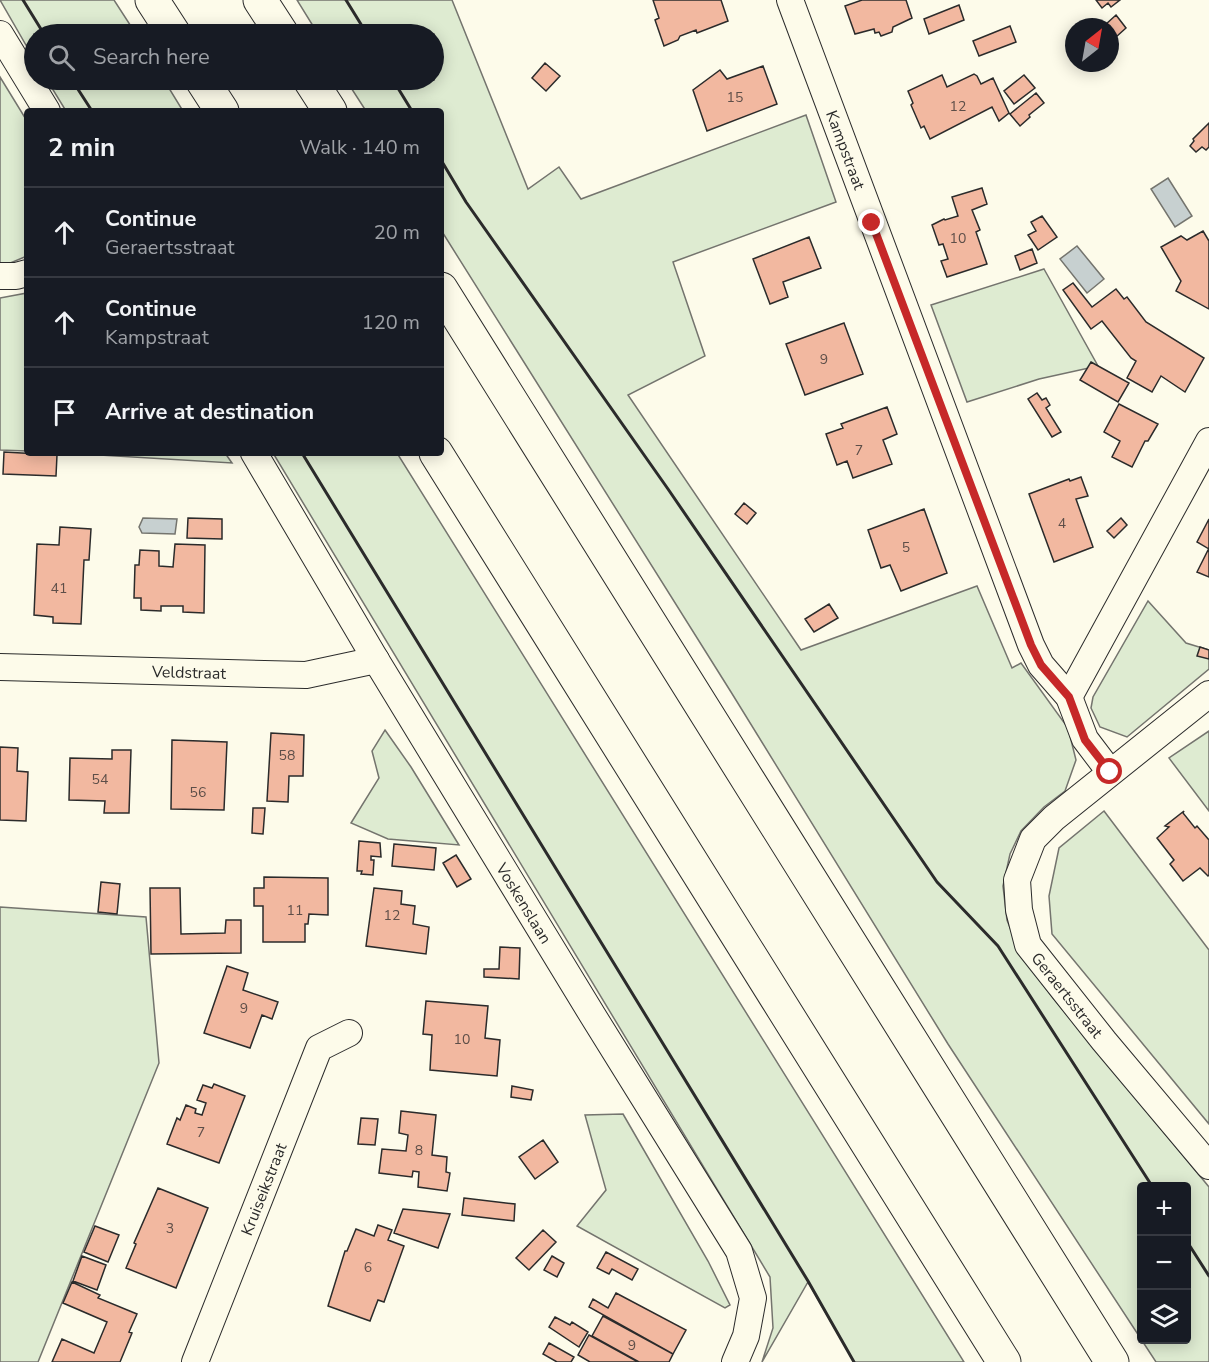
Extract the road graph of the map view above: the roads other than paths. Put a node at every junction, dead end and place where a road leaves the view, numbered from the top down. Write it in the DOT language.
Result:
graph roads {
  1 [pos="152,0"];
  2 [pos="260,0"];
  3 [pos="790,0"];
  4 [pos="168,24"];
  5 [pos="276,24"];
  6 [pos="0,34"];
  7 [pos="24,73"];
  8 [pos="34,90"];
  9 [pos="208,90"];
  10 [pos="316,90"];
  11 [pos="45,108"];
  12 [pos="220,108"];
  13 [pos="328,108"];
  14 [pos="24,274"];
  15 [pos="0,276"];
  16 [pos="444,294"];
  17 [pos="1209,441"];
  18 [pos="256,456"];
  19 [pos="438,456"];
  20 [pos="376,660"];
  21 [pos="0,667"];
  22 [pos="1209,694"];
  23 [pos="1069,697"];
  24 [pos="1110,772"];
  25 [pos="349,1033"];
  26 [pos="1209,1166"];
  27 [pos="195,1362"];
  28 [pos="735,1362"];
  29 [pos="1004,1362"];
  30 [pos="1112,1362"];
  1 -- 4 [label="highway"];
  2 -- 5 [label="highway"];
  3 -- 23 [label="street, Kampstraat"];
  6 -- 7 [label="street"];
  8 -- 11 [label="street"];
  9 -- 12 [label="highway"];
  10 -- 13 [label="highway"];
  14 -- 15 [label="street"];
  16 -- 30 [label="highway"];
  17 -- 23 [label="street"];
  18 -- 20 [label="street, Voskenslaan"];
  19 -- 29 [label="highway"];
  20 -- 21 [label="street, Veldstraat"];
  20 -- 28 [label="street, Voskenslaan"];
  22 -- 24 [label="street, Geraertsstraat"];
  23 -- 24 [label="street"];
  24 -- 26 [label="street, Geraertsstraat"];
  25 -- 27 [label="street, Kruiseikstraat"];
}
